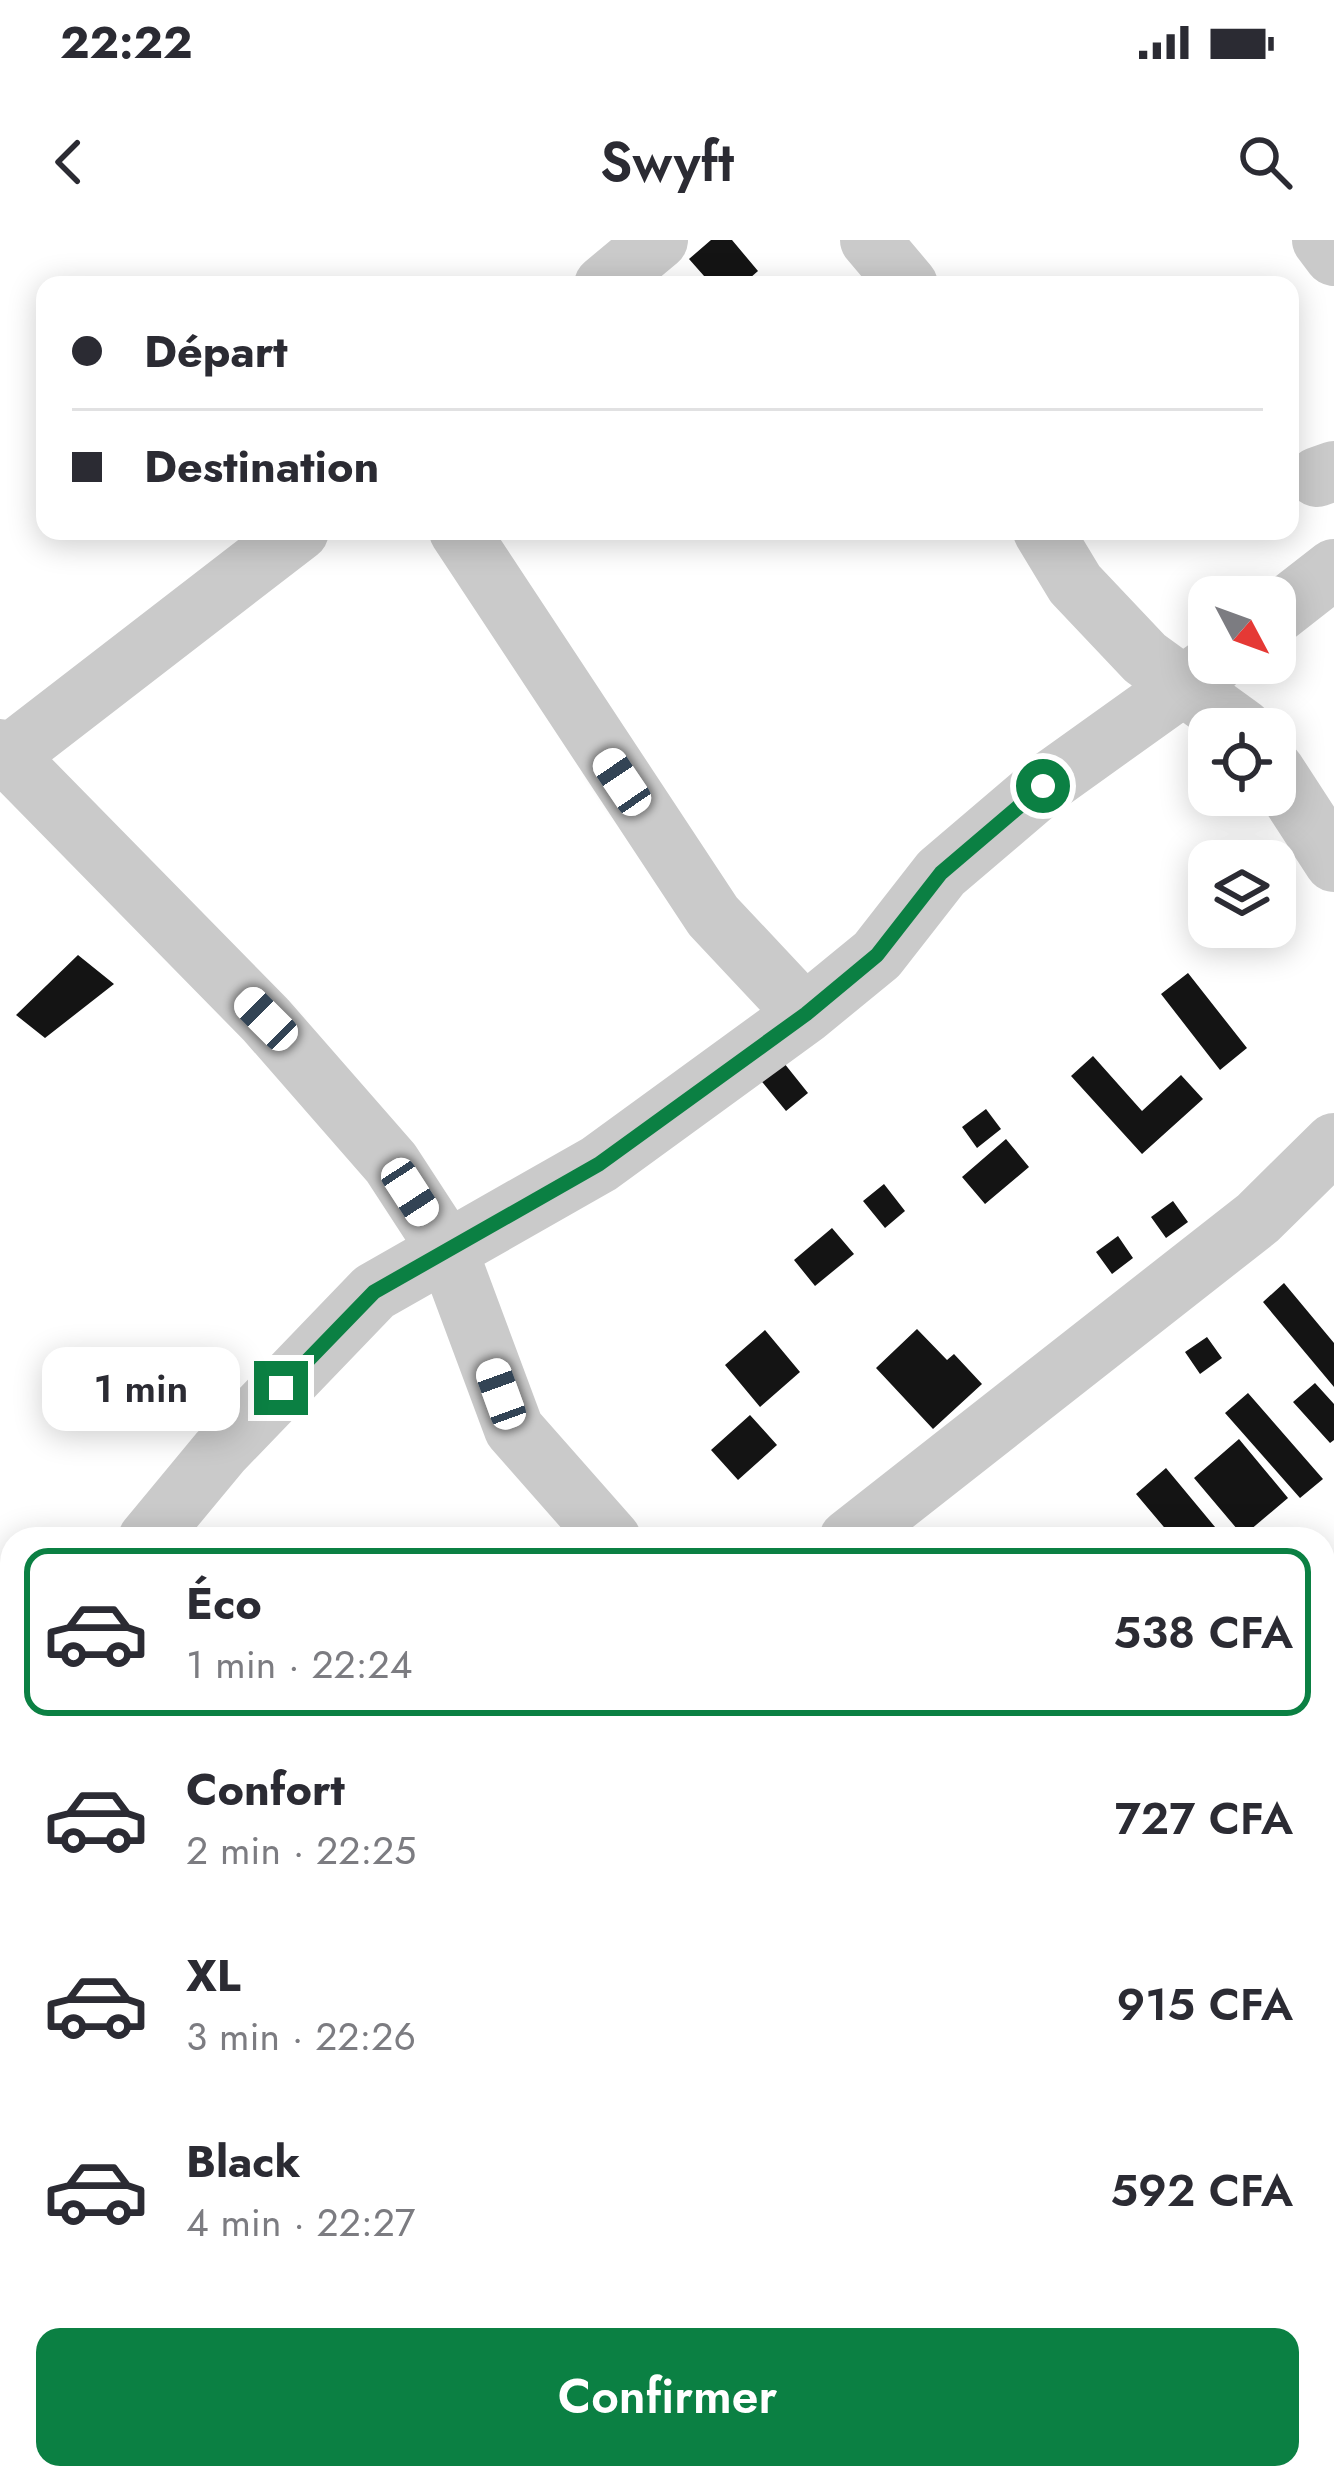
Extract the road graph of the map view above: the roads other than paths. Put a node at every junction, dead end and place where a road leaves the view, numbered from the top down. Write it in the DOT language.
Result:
graph roads {
  1 [pos="658,240"];
  2 [pos="870,240"];
  3 [pos="1322,240"];
  4 [pos="1334,256"];
  5 [pos="615,276"];
  6 [pos="900,276"];
  7 [pos="286,540"];
  8 [pos="465,540"];
  9 [pos="1048,540"];
  10 [pos="1334,569"];
  11 [pos="1296,599"];
  12 [pos="1188,671"];
  13 [pos="1188,683"];
  14 [pos="1207,684"];
  15 [pos="1226,708"];
  16 [pos="3,753"];
  17 [pos="1296,803"];
  18 [pos="1334,862"];
  19 [pos="806,1014"];
  20 [pos="1334,1143"];
  21 [pos="447,1249"];
  22 [pos="158,1527"];
  23 [pos="600,1527"];
  24 [pos="864,1527"];
  1 -- 5 [label="street"];
  2 -- 6 [label="street"];
  3 -- 4 [label="street"];
  7 -- 16 [label="street"];
  8 -- 19 [label="street"];
  9 -- 12 [label="street"];
  10 -- 11 [label="street"];
  13 -- 19 [label="street"];
  14 -- 15 [label="street"];
  16 -- 21 [label="street"];
  17 -- 18 [label="street"];
  19 -- 21 [label="street"];
  20 -- 24 [label="street"];
  21 -- 22 [label="street"];
  21 -- 23 [label="street"];
}
